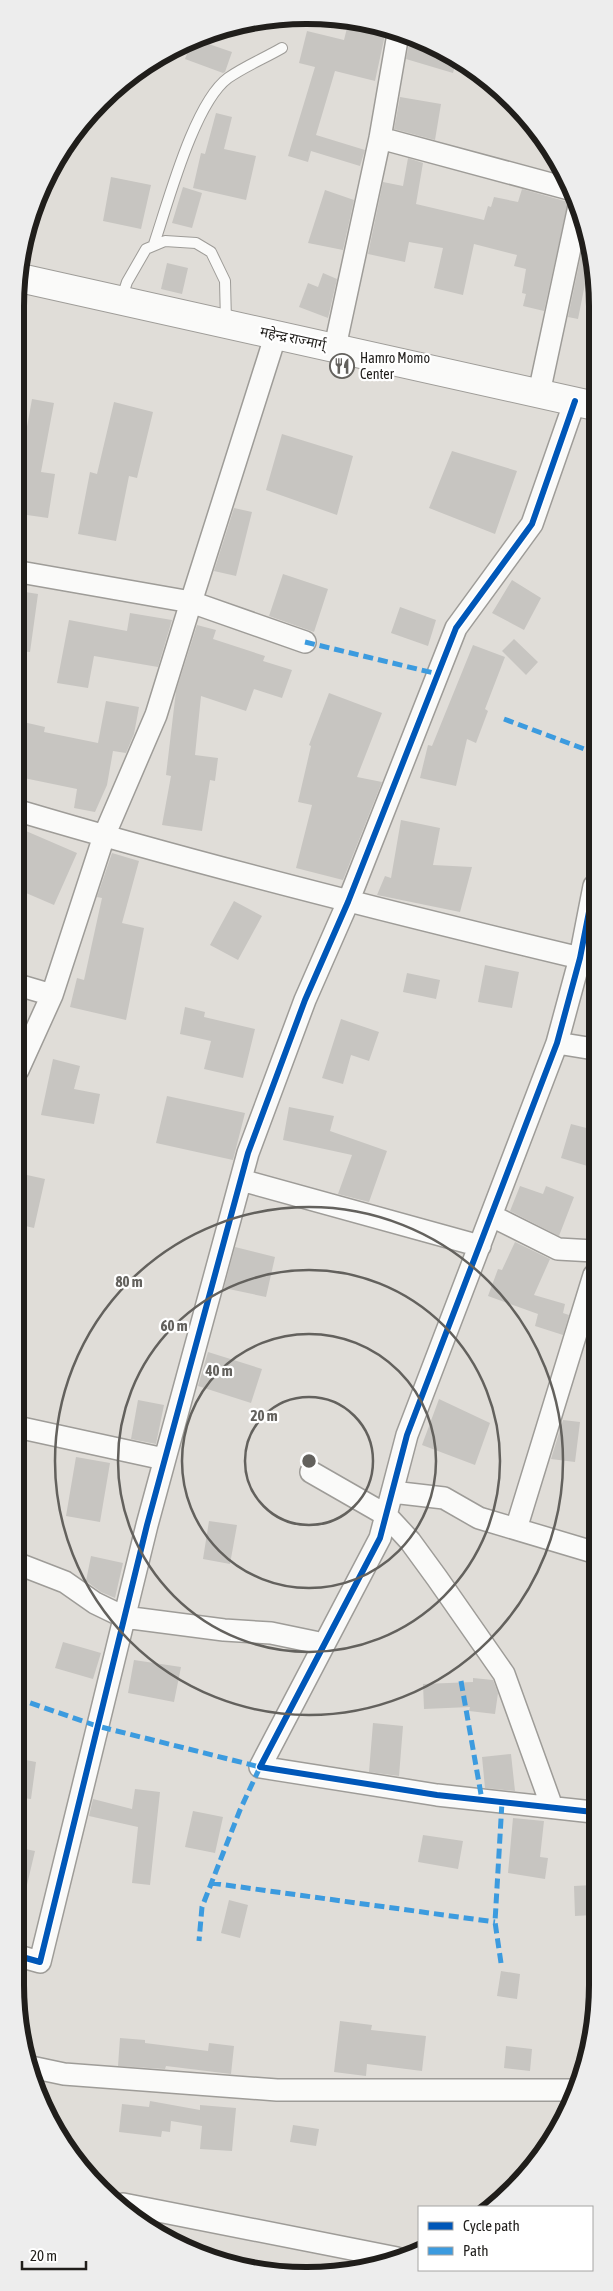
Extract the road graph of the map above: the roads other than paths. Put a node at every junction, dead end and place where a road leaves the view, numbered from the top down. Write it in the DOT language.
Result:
graph roads {
  1 [pos="397,39"];
  2 [pos="282,48"];
  3 [pos="380,138"];
  4 [pos="563,188"];
  5 [pos="576,221"];
  6 [pos="154,244"];
  7 [pos="25,279"];
  8 [pos="120,300"];
  9 [pos="226,323"];
  10 [pos="276,334"];
  11 [pos="335,346"];
  12 [pos="539,393"];
  13 [pos="585,403"];
  14 [pos="24,573"];
  15 [pos="190,602"];
  16 [pos="305,642"];
  17 [pos="24,812"];
  18 [pos="104,836"];
  19 [pos="348,902"];
  20 [pos="589,912"];
  21 [pos="580,958"];
  22 [pos="24,987"];
  23 [pos="52,995"];
  24 [pos="557,1043"];
  25 [pos="589,1048"];
  26 [pos="24,1057"];
  27 [pos="241,1180"];
  28 [pos="492,1216"];
  29 [pos="480,1246"];
  30 [pos="589,1251"];
  31 [pos="589,1291"];
  32 [pos="24,1429"];
  33 [pos="164,1459"];
  34 [pos="311,1472"];
  35 [pos="392,1492"];
  36 [pos="386,1515"];
  37 [pos="516,1529"];
  38 [pos="589,1551"];
  39 [pos="24,1566"];
  40 [pos="124,1617"];
  41 [pos="324,1644"];
  42 [pos="552,1807"];
  43 [pos="589,1812"];
  44 [pos="24,1958"];
  45 [pos="37,2068"];
  46 [pos="569,2090"];
  47 [pos="129,2205"];
  48 [pos="386,2256"];
  1 -- 3 [label="street"];
  2 -- 6 [label="lane"];
  3 -- 4 [label="street"];
  3 -- 11 [label="street"];
  5 -- 12 [label="street"];
  6 -- 8 [label="lane"];
  6 -- 9 [label="lane"];
  7 -- 8 [label="highway, महेन्द्र राज्मार्ग्"];
  8 -- 9 [label="highway, महेन्द्र राज्मार्ग्"];
  9 -- 10 [label="highway, महेन्द्र राज्मार्ग्"];
  10 -- 11 [label="highway, महेन्द्र राज्मार्ग्"];
  10 -- 15 [label="street"];
  11 -- 12 [label="highway, महेन्द्र राज्मार्ग्"];
  12 -- 13 [label="highway, महेन्द्र राज्मार्ग्"];
  13 -- 19 [label="street"];
  14 -- 15 [label="street"];
  15 -- 16 [label="street"];
  15 -- 18 [label="street"];
  17 -- 18 [label="street"];
  18 -- 19 [label="street"];
  18 -- 23 [label="street"];
  19 -- 21 [label="street"];
  19 -- 27 [label="street"];
  20 -- 21 [label="street"];
  21 -- 24 [label="street"];
  22 -- 23 [label="street"];
  23 -- 26 [label="street"];
  24 -- 25 [label="street"];
  24 -- 28 [label="street"];
  27 -- 29 [label="street"];
  27 -- 33 [label="street"];
  28 -- 29 [label="street"];
  28 -- 30 [label="street"];
  29 -- 35 [label="street"];
  31 -- 37 [label="street"];
  32 -- 33 [label="street"];
  33 -- 40 [label="street"];
  34 -- 36 [label="street"];
  35 -- 36 [label="street"];
  35 -- 37 [label="street"];
  36 -- 41 [label="street"];
  36 -- 42 [label="street"];
  37 -- 38 [label="street"];
  39 -- 40 [label="street"];
  40 -- 41 [label="street"];
  40 -- 44 [label="street"];
  41 -- 42 [label="street"];
  42 -- 43 [label="street"];
  45 -- 46 [label="street"];
  47 -- 48 [label="street"];
}
